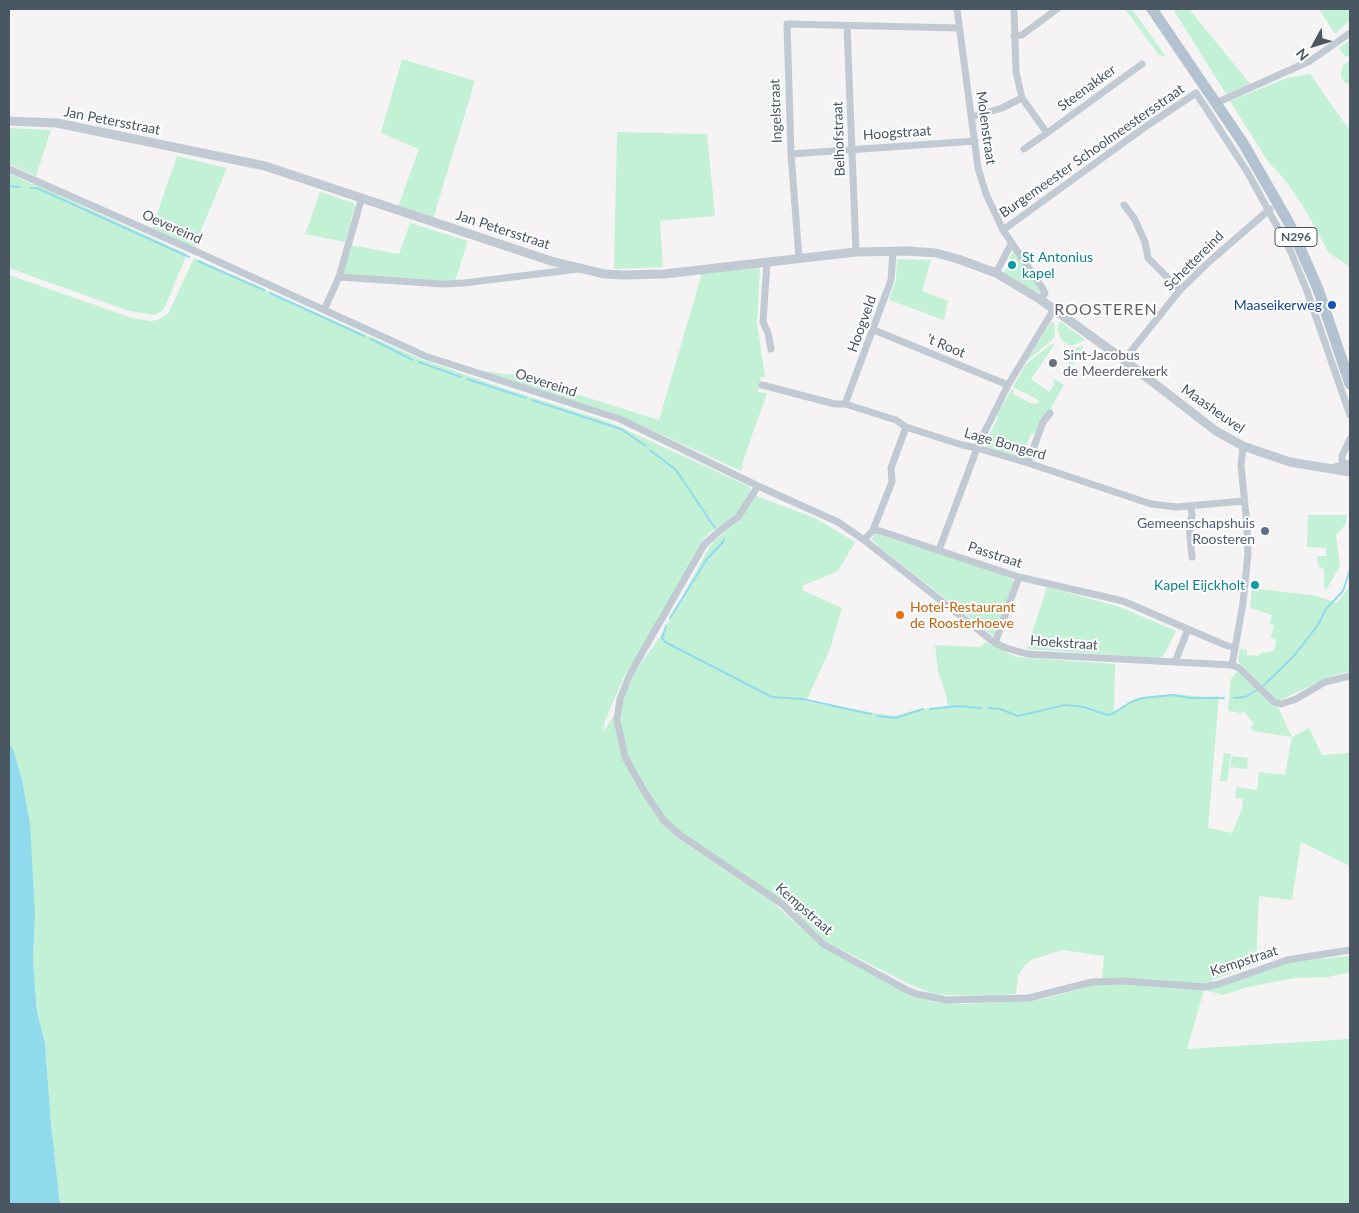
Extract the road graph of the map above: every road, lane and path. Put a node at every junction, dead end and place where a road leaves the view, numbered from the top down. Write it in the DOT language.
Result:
graph roads {
  1 [pos="957,9"];
  2 [pos="1014,9"];
  3 [pos="1057,9"];
  4 [pos="1152,9"];
  5 [pos="847,26"];
  6 [pos="959,28"];
  7 [pos="1350,34"];
  8 [pos="1014,36"];
  9 [pos="1142,64"];
  10 [pos="1022,98"];
  11 [pos="1216,103"];
  12 [pos="972,116"];
  13 [pos="9,121"];
  14 [pos="1047,133"];
  15 [pos="975,141"];
  16 [pos="852,149"];
  17 [pos="1024,149"];
  18 [pos="790,154"];
  19 [pos="9,169"];
  20 [pos="362,198"];
  21 [pos="1124,205"];
  22 [pos="1270,209"];
  23 [pos="1003,230"];
  24 [pos="1012,244"];
  25 [pos="893,251"];
  26 [pos="856,252"];
  27 [pos="799,258"];
  28 [pos="767,262"];
  29 [pos="580,268"];
  30 [pos="996,273"];
  31 [pos="340,277"];
  32 [pos="1180,290"];
  33 [pos="1041,300"];
  34 [pos="1054,309"];
  35 [pos="324,310"];
  36 [pos="874,330"];
  37 [pos="771,349"];
  38 [pos="1124,360"];
  39 [pos="1350,384"];
  40 [pos="762,385"];
  41 [pos="1008,385"];
  42 [pos="845,404"];
  43 [pos="1050,413"];
  44 [pos="1350,415"];
  45 [pos="906,427"];
  46 [pos="1350,439"];
  47 [pos="1243,446"];
  48 [pos="977,448"];
  49 [pos="1028,463"];
  50 [pos="1346,468"];
  51 [pos="758,486"];
  52 [pos="1244,501"];
  53 [pos="1190,506"];
  54 [pos="873,530"];
  55 [pos="864,540"];
  56 [pos="939,550"];
  57 [pos="1192,557"];
  58 [pos="1020,577"];
  59 [pos="1188,629"];
  60 [pos="996,643"];
  61 [pos="1235,648"];
  62 [pos="1175,662"];
  63 [pos="1232,665"];
  64 [pos="1350,676"];
  65 [pos="1350,950"];
  1 -- 6 [label="street, Molenstraat"];
  2 -- 8 [label="street"];
  3 -- 8 [label="street"];
  4 -- 11 [label="main road, N296"];
  5 -- 6 [label="street"];
  5 -- 16 [label="street, Belhofstraat"];
  5 -- 18 [label="street, Ingelstraat"];
  6 -- 12 [label="street, Molenstraat"];
  7 -- 11 [label="street"];
  8 -- 10 [label="street"];
  9 -- 14 [label="street, Steenakker"];
  10 -- 12 [label="street"];
  10 -- 14 [label="street"];
  11 -- 39 [label="main road, N296"];
  12 -- 15 [label="street, Molenstraat"];
  13 -- 20 [label="street, Jan Petersstraat"];
  14 -- 17 [label="street, Steenakker"];
  15 -- 16 [label="street, Hoogstraat"];
  15 -- 23 [label="street, Molenstraat"];
  16 -- 18 [label="street, Hoogstraat"];
  16 -- 26 [label="street, Belhofstraat"];
  18 -- 27 [label="street, Ingelstraat"];
  19 -- 35 [label="street, Oevereind"];
  20 -- 29 [label="street, Jan Petersstraat"];
  20 -- 31 [label="street"];
  21 -- 32 [label="street"];
  22 -- 23 [label="street, Burgemeester Schoolmeestersstraat"];
  22 -- 32 [label="street, Schettereind"];
  22 -- 44 [label="street"];
  23 -- 24 [label="street, Molenstraat"];
  24 -- 30 [label="street"];
  24 -- 33 [label="street, Molenstraat"];
  25 -- 26 [label="street, Jan Petersstraat"];
  25 -- 30 [label="street, Jan Petersstraat"];
  25 -- 36 [label="street, Hoogveld"];
  26 -- 27 [label="street, Jan Petersstraat"];
  27 -- 28 [label="street, Jan Petersstraat"];
  28 -- 29 [label="street, Jan Petersstraat"];
  28 -- 37 [label="street"];
  29 -- 31 [label="street"];
  30 -- 33 [label="street, Maasheuvel"];
  31 -- 35 [label="street"];
  32 -- 38 [label="street, Schettereind"];
  33 -- 34 [label="street, Maasheuvel"];
  34 -- 38 [label="street, Maasheuvel"];
  34 -- 41 [label="street"];
  35 -- 51 [label="street, Oevereind"];
  36 -- 41 [label="street, 't Root"];
  36 -- 42 [label="street, Hoogveld"];
  38 -- 47 [label="street, Maasheuvel"];
  40 -- 42 [label="street, Lage Bongerd"];
  41 -- 48 [label="street"];
  42 -- 45 [label="street, Lage Bongerd"];
  43 -- 49 [label="street"];
  45 -- 48 [label="street, Lage Bongerd"];
  45 -- 54 [label="street"];
  46 -- 50 [label="street"];
  47 -- 50 [label="street, Maasheuvel"];
  47 -- 52 [label="street"];
  48 -- 49 [label="street, Lage Bongerd"];
  48 -- 56 [label="street"];
  49 -- 53 [label="street, Lage Bongerd"];
  51 -- 55 [label="street"];
  51 -- 65 [label="street, Kempstraat"];
  52 -- 53 [label="street, Lage Bongerd"];
  52 -- 61 [label="street"];
  53 -- 57 [label="street"];
  54 -- 55 [label="street"];
  54 -- 56 [label="street, Passtraat"];
  55 -- 60 [label="street, Hoekstraat"];
  56 -- 58 [label="street, Passtraat"];
  58 -- 59 [label="street, Passtraat"];
  58 -- 60 [label="street"];
  59 -- 61 [label="street, Passtraat"];
  59 -- 62 [label="street"];
  60 -- 62 [label="street, Hoekstraat"];
  61 -- 63 [label="street"];
  62 -- 63 [label="street, Hoekstraat"];
  63 -- 64 [label="street"];
}
